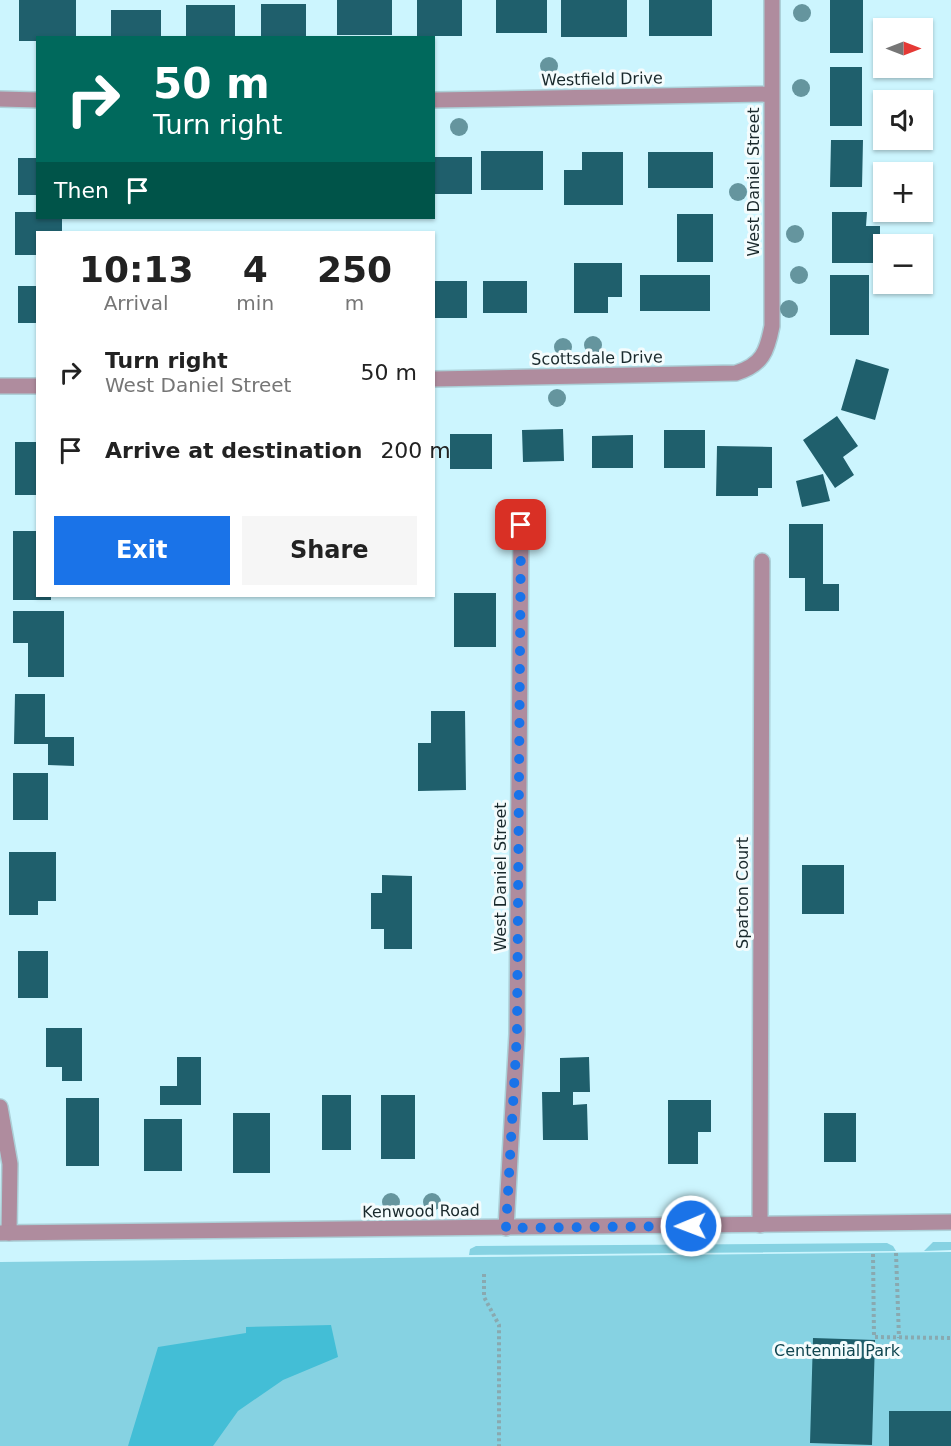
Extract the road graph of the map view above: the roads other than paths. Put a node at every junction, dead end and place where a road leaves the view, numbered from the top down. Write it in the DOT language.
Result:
graph roads {
  1 [pos="772,0"];
  2 [pos="770,94"];
  3 [pos="0,99"];
  4 [pos="36,100"];
  5 [pos="435,100"];
  6 [pos="758,362"];
  7 [pos="435,379"];
  8 [pos="0,386"];
  9 [pos="36,386"];
  10 [pos="521,525"];
  11 [pos="762,561"];
  12 [pos="0,1107"];
  13 [pos="951,1222"];
  14 [pos="760,1225"];
  15 [pos="506,1228"];
  16 [pos="5,1233"];
  1 -- 2 [label="street, West Daniel Street"];
  2 -- 5 [label="street, Westfield Drive"];
  2 -- 6 [label="street, West Daniel Street"];
  3 -- 4 [label="street"];
  6 -- 7 [label="street, Scottsdale Drive"];
  8 -- 9 [label="street"];
  10 -- 15 [label="street, West Daniel Street"];
  11 -- 14 [label="street, Sparton Court"];
  12 -- 16 [label="street"];
  13 -- 14 [label="street, Kenwood Road"];
  14 -- 15 [label="street, Kenwood Road"];
  15 -- 16 [label="street, Kenwood Road"];
}
